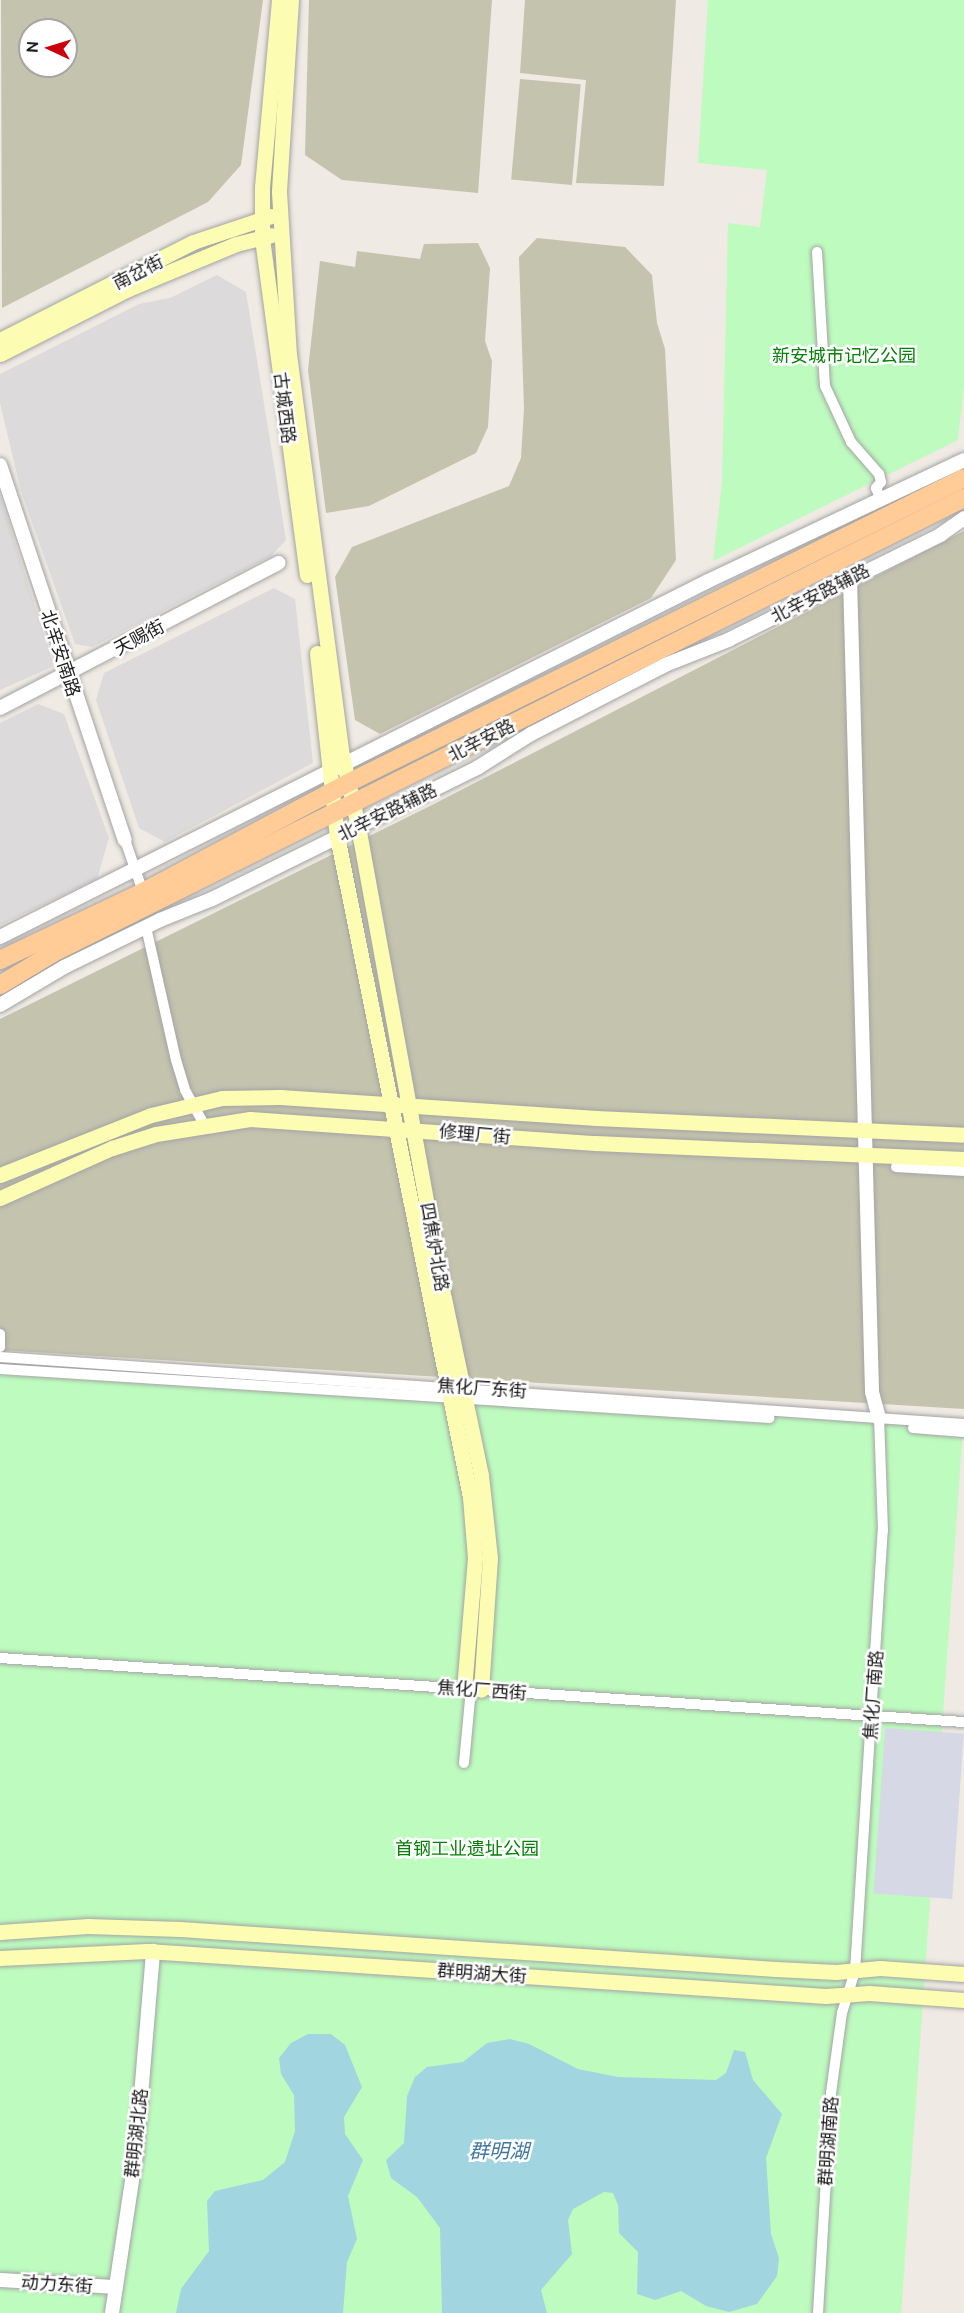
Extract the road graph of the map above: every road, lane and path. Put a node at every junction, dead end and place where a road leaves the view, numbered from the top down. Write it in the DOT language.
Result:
graph roads {
  1 [pos="279,0"];
  2 [pos="291,0"];
  3 [pos="280,214"];
  4 [pos="262,219"];
  5 [pos="279,233"];
  6 [pos="262,238"];
  7 [pos="817,252"];
  8 [pos="0,340"];
  9 [pos="0,354"];
  10 [pos="964,460"];
  11 [pos="0,465"];
  12 [pos="932,477"];
  13 [pos="964,477"];
  14 [pos="964,498"];
  15 [pos="881,500"];
  16 [pos="964,518"];
  17 [pos="278,563"];
  18 [pos="850,578"];
  19 [pos="590,652"];
  20 [pos="665,665"];
  21 [pos="68,675"];
  22 [pos="593,682"];
  23 [pos="546,684"];
  24 [pos="490,692"];
  25 [pos="0,708"];
  26 [pos="339,778"];
  27 [pos="354,806"];
  28 [pos="335,815"];
  29 [pos="358,826"];
  30 [pos="337,836"];
  31 [pos="125,840"];
  32 [pos="135,867"];
  33 [pos="143,892"];
  34 [pos="146,927"];
  35 [pos="87,936"];
  36 [pos="0,937"];
  37 [pos="0,960"];
  38 [pos="0,985"];
  39 [pos="0,1005"];
  40 [pos="195,1102"];
  41 [pos="390,1103"];
  42 [pos="409,1105"];
  43 [pos="204,1124"];
  44 [pos="395,1128"];
  45 [pos="413,1129"];
  46 [pos="864,1131"];
  47 [pos="964,1136"];
  48 [pos="865,1152"];
  49 [pos="964,1159"];
  50 [pos="896,1167"];
  51 [pos="964,1171"];
  52 [pos="0,1175"];
  53 [pos="0,1198"];
  54 [pos="0,1334"];
  55 [pos="0,1347"];
  56 [pos="0,1357"];
  57 [pos="0,1369"];
  58 [pos="456,1390"];
  59 [pos="879,1422"];
  60 [pos="964,1424"];
  61 [pos="964,1432"];
  62 [pos="0,1658"];
  63 [pos="472,1689"];
  64 [pos="872,1715"];
  65 [pos="964,1722"];
  66 [pos="464,1762"];
  67 [pos="0,1932"];
  68 [pos="153,1951"];
  69 [pos="0,1958"];
  70 [pos="855,1971"];
  71 [pos="964,1974"];
  72 [pos="847,1995"];
  73 [pos="964,2000"];
  74 [pos="0,2280"];
  75 [pos="114,2287"];
  76 [pos="112,2313"];
  77 [pos="818,2313"];
  1 -- 4 [label="main road, 古城西路"];
  2 -- 3 [label="main road, 古城西路"];
  3 -- 4 [label="main road, 南岔街"];
  3 -- 5 [label="main road, 古城西路"];
  4 -- 6 [label="main road, 古城西路"];
  4 -- 8 [label="main road, 南岔街"];
  5 -- 6 [label="main road, 南岔街"];
  5 -- 26 [label="main road, 古城西路"];
  6 -- 9 [label="main road, 南岔街"];
  6 -- 26 [label="main road, 古城西路"];
  7 -- 15 [label="street"];
  10 -- 12 [label="street"];
  11 -- 21 [label="street, 北辛安南路"];
  12 -- 13 [label="street"];
  12 -- 15 [label="street"];
  13 -- 19 [label="main road, 北辛安路"];
  14 -- 22 [label="main road, 北辛安路"];
  15 -- 19 [label="street"];
  16 -- 18 [label="street, 北辛安路辅路"];
  17 -- 21 [label="street, 天赐街"];
  18 -- 20 [label="street, 北辛安路辅路"];
  18 -- 46 [label="street"];
  19 -- 23 [label="main road, 北辛安路"];
  19 -- 24 [label="street"];
  20 -- 22 [label="street"];
  20 -- 29 [label="street, 北辛安路辅路"];
  21 -- 25 [label="street, 天赐街"];
  21 -- 31 [label="street, 北辛安南路"];
  22 -- 27 [label="main road, 北辛安路"];
  23 -- 24 [label="street"];
  23 -- 26 [label="main road, 北辛安路"];
  24 -- 26 [label="street"];
  26 -- 27 [label="main road, 古城西路"];
  26 -- 28 [label="main road, 古城西路"];
  26 -- 32 [label="street"];
  26 -- 33 [label="main road, 北辛安路"];
  27 -- 28 [label="main road, 北辛安路"];
  27 -- 29 [label="main road, 四焦炉北路"];
  28 -- 30 [label="main road, 四焦炉北路"];
  28 -- 35 [label="main road, 北辛安路"];
  29 -- 30 [label="street, 北辛安路辅路"];
  29 -- 42 [label="main road, 四焦炉北路"];
  30 -- 34 [label="street, 北辛安路辅路"];
  30 -- 41 [label="main road, 四焦炉北路"];
  31 -- 32 [label="street"];
  32 -- 33 [label="street"];
  32 -- 36 [label="street"];
  33 -- 37 [label="main road, 北辛安路"];
  34 -- 35 [label="street"];
  34 -- 39 [label="street, 北辛安路辅路"];
  34 -- 40 [label="street"];
  35 -- 38 [label="main road, 北辛安路"];
  40 -- 41 [label="main road, 修理厂街"];
  40 -- 43 [label="street"];
  40 -- 52 [label="main road, 修理厂街"];
  41 -- 42 [label="main road, 修理厂街"];
  41 -- 44 [label="main road, 四焦炉北路"];
  42 -- 45 [label="main road, 四焦炉北路"];
  42 -- 46 [label="main road, 修理厂街"];
  43 -- 44 [label="main road, 修理厂街"];
  43 -- 53 [label="main road, 修理厂街"];
  44 -- 45 [label="main road, 修理厂街"];
  44 -- 58 [label="main road, 四焦炉北路"];
  45 -- 48 [label="main road, 修理厂街"];
  45 -- 58 [label="main road, 四焦炉北路"];
  46 -- 47 [label="main road, 修理厂街"];
  46 -- 48 [label="street"];
  48 -- 49 [label="main road, 修理厂街"];
  48 -- 59 [label="street"];
  50 -- 51 [label="street"];
  54 -- 55 [label="street"];
  56 -- 58 [label="street, 焦化厂东街"];
  57 -- 58 [label="street, 焦化厂东街"];
  58 -- 59 [label="street, 焦化厂东街"];
  58 -- 63 [label="main road, 四焦炉北路"];
  59 -- 60 [label="street, 焦化厂东街"];
  59 -- 61 [label="street, 焦化厂东街"];
  59 -- 64 [label="street, 焦化厂南路"];
  62 -- 63 [label="street, 焦化厂西街"];
  63 -- 64 [label="street, 焦化厂西街"];
  63 -- 66 [label="street"];
  64 -- 65 [label="street, 焦化厂西街"];
  64 -- 70 [label="street, 焦化厂南路"];
  67 -- 70 [label="main road, 群明湖大街"];
  68 -- 69 [label="main road, 群明湖大街"];
  68 -- 72 [label="main road, 群明湖大街"];
  68 -- 75 [label="street, 群明湖北路"];
  70 -- 71 [label="main road, 群明湖大街"];
  70 -- 72 [label="street, 群明湖南路"];
  72 -- 73 [label="main road, 群明湖大街"];
  72 -- 77 [label="street, 群明湖南路"];
  74 -- 75 [label="street, 动力东街"];
  75 -- 76 [label="street, 群明湖北路"];
}
